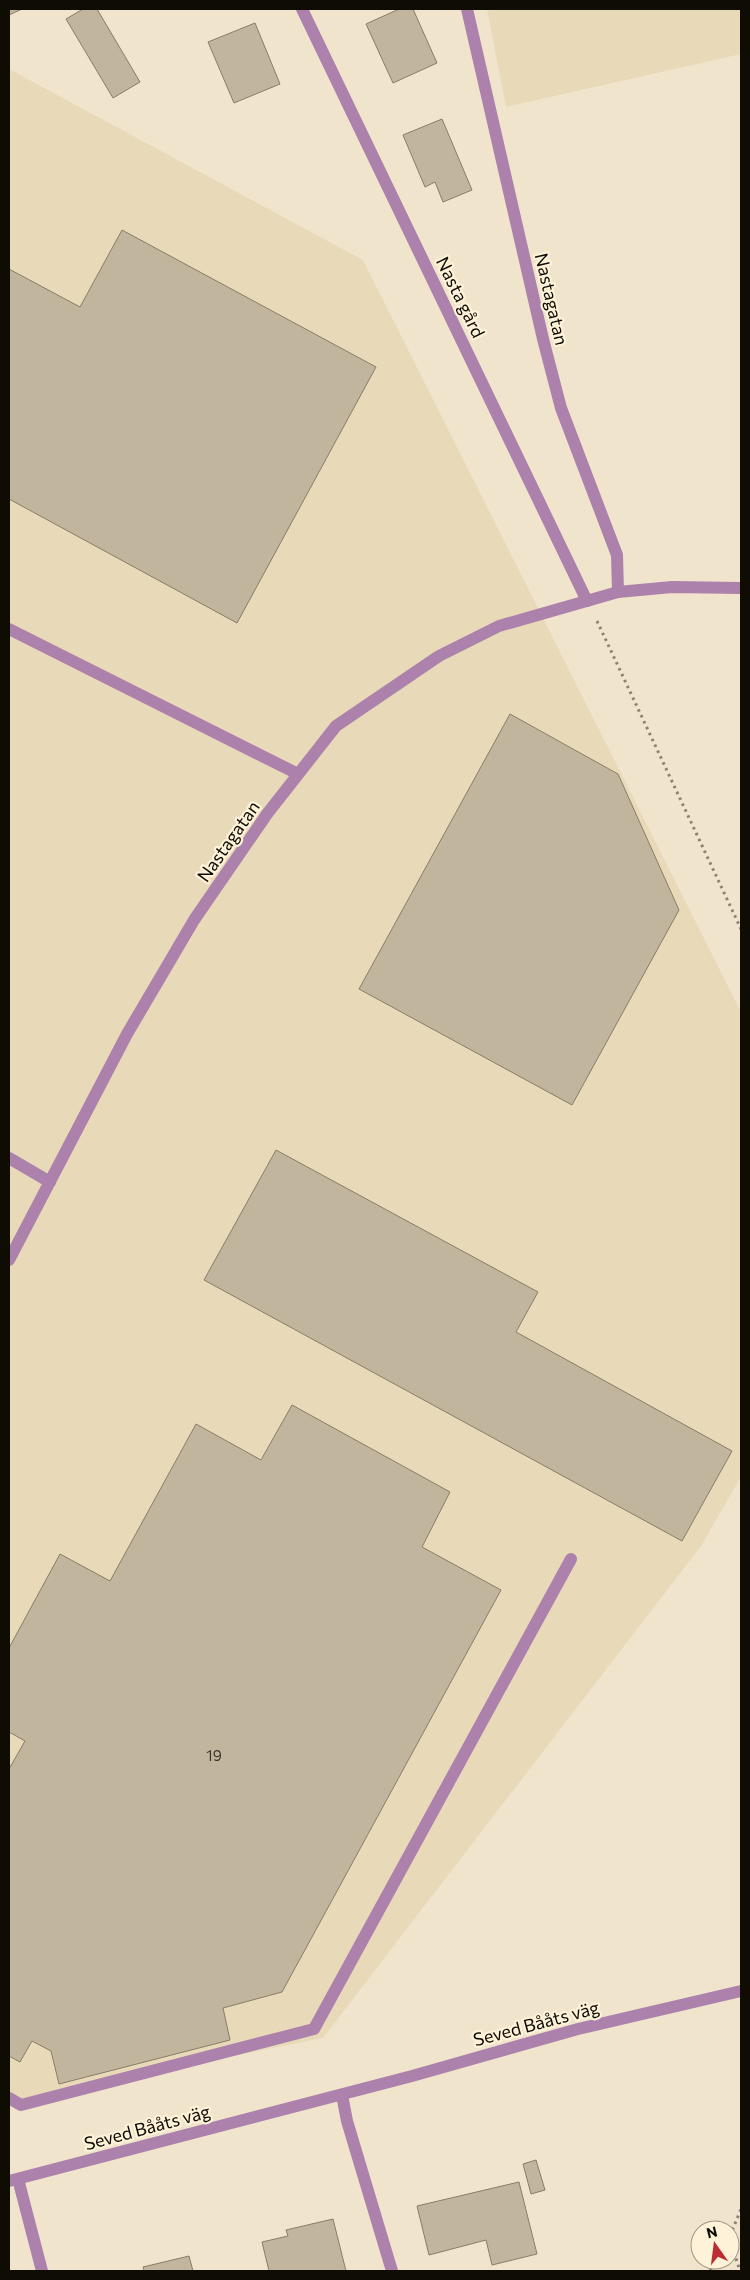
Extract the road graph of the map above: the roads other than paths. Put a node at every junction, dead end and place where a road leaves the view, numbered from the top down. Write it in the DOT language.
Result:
graph roads {
  1 [pos="302,9"];
  2 [pos="467,9"];
  3 [pos="741,588"];
  4 [pos="618,592"];
  5 [pos="587,600"];
  6 [pos="9,629"];
  7 [pos="298,774"];
  8 [pos="9,1158"];
  9 [pos="50,1182"];
  10 [pos="9,1260"];
  11 [pos="571,1559"];
  12 [pos="741,1990"];
  13 [pos="342,2095"];
  14 [pos="9,2098"];
  15 [pos="13,2180"];
  16 [pos="42,2271"];
  17 [pos="392,2271"];
  1 -- 5 [label="street, Nasta gård"];
  2 -- 4 [label="street, Nastagatan"];
  3 -- 4 [label="street, Nastagatan"];
  4 -- 5 [label="street, Nastagatan"];
  5 -- 7 [label="street, Nastagatan"];
  6 -- 7 [label="street"];
  7 -- 9 [label="street, Nastagatan"];
  8 -- 9 [label="street"];
  9 -- 10 [label="street, Nastagatan"];
  11 -- 14 [label="street"];
  12 -- 13 [label="street, Seved Bååts väg"];
  13 -- 15 [label="street, Seved Bååts väg"];
  13 -- 17 [label="street"];
  15 -- 16 [label="street, Seved Bååts väg"];
}
